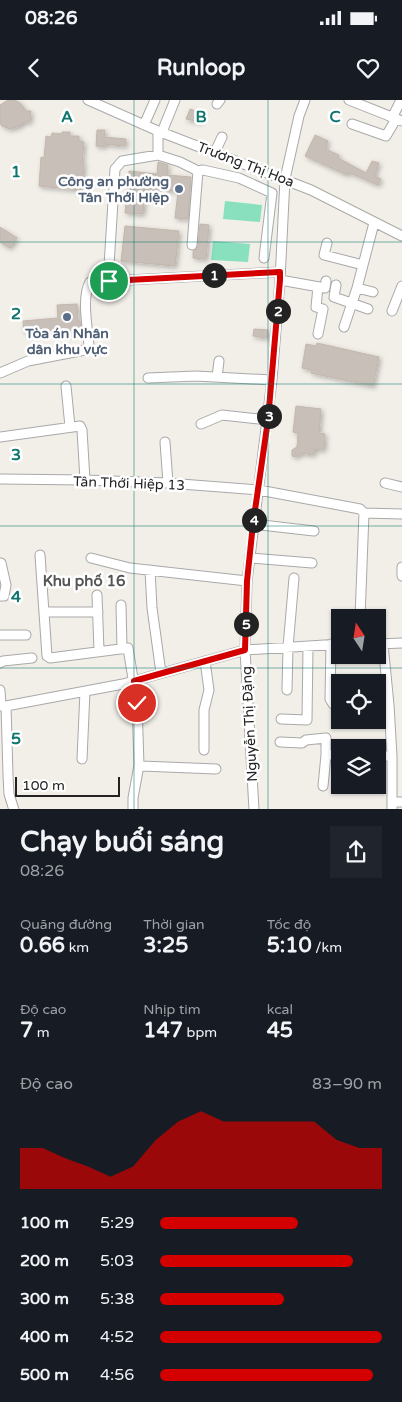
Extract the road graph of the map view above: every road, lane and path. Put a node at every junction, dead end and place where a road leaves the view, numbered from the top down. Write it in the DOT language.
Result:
graph roads {
  1 [pos="88,100"];
  2 [pos="155,100"];
  3 [pos="175,100"];
  4 [pos="305,100"];
  5 [pos="349,100"];
  6 [pos="400,101"];
  7 [pos="397,119"];
  8 [pos="352,124"];
  9 [pos="144,125"];
  10 [pos="160,132"];
  11 [pos="222,137"];
  12 [pos="215,152"];
  13 [pos="158,155"];
  14 [pos="198,171"];
  15 [pos="285,179"];
  16 [pos="374,223"];
  17 [pos="402,236"];
  18 [pos="327,243"];
  19 [pos="192,245"];
  20 [pos="264,258"];
  21 [pos="363,265"];
  22 [pos="280,276"];
  23 [pos="109,281"];
  24 [pos="326,281"];
  25 [pos="336,285"];
  26 [pos="402,286"];
  27 [pos="318,287"];
  28 [pos="357,288"];
  29 [pos="372,292"];
  30 [pos="352,303"];
  31 [pos="368,309"];
  32 [pos="392,311"];
  33 [pos="344,327"];
  34 [pos="318,334"];
  35 [pos="219,361"];
  36 [pos="0,373"];
  37 [pos="217,377"];
  38 [pos="148,378"];
  39 [pos="272,380"];
  40 [pos="66,386"];
  41 [pos="268,420"];
  42 [pos="201,424"];
  43 [pos="70,427"];
  44 [pos="0,437"];
  45 [pos="165,442"];
  46 [pos="0,480"];
  47 [pos="84,480"];
  48 [pos="168,483"];
  49 [pos="385,483"];
  50 [pos="402,487"];
  51 [pos="259,490"];
  52 [pos="364,514"];
  53 [pos="402,514"];
  54 [pos="253,524"];
  55 [pos="314,531"];
  56 [pos="40,555"];
  57 [pos="91,558"];
  58 [pos="250,558"];
  59 [pos="1,563"];
  60 [pos="312,563"];
  61 [pos="402,566"];
  62 [pos="150,570"];
  63 [pos="402,576"];
  64 [pos="294,578"];
  65 [pos="247,581"];
  66 [pos="97,594"];
  67 [pos="0,596"];
  68 [pos="121,605"];
  69 [pos="360,609"];
  70 [pos="44,612"];
  71 [pos="98,612"];
  72 [pos="26,634"];
  73 [pos="0,635"];
  74 [pos="402,643"];
  75 [pos="386,644"];
  76 [pos="331,645"];
  77 [pos="288,647"];
  78 [pos="308,647"];
  79 [pos="122,648"];
  80 [pos="245,650"];
  81 [pos="100,651"];
  82 [pos="32,658"];
  83 [pos="205,661"];
  84 [pos="0,663"];
  85 [pos="383,664"];
  86 [pos="161,673"];
  87 [pos="134,681"];
  88 [pos="0,690"];
  89 [pos="287,690"];
  90 [pos="85,691"];
  91 [pos="389,705"];
  92 [pos="2,706"];
  93 [pos="281,719"];
  94 [pos="280,742"];
  95 [pos="204,750"];
  96 [pos="326,755"];
  97 [pos="331,755"];
  98 [pos="386,756"];
  99 [pos="392,756"];
  100 [pos="82,758"];
  101 [pos="139,765"];
  102 [pos="216,769"];
  103 [pos="323,786"];
  104 [pos="402,802"];
  105 [pos="392,806"];
  106 [pos="14,809"];
  107 [pos="134,809"];
  108 [pos="254,809"];
  1 -- 9 [label="street, Trương Thị Hoa"];
  2 -- 9 [label="street"];
  3 -- 10 [label="street"];
  4 -- 15 [label="street, Nguyễn Thị Đặng"];
  5 -- 7 [label="street"];
  6 -- 7 [label="street"];
  7 -- 8 [label="street"];
  9 -- 10 [label="street, Trương Thị Hoa"];
  10 -- 12 [label="street, Trương Thị Hoa"];
  10 -- 13 [label="street"];
  11 -- 12 [label="street"];
  12 -- 15 [label="street, Trương Thị Hoa"];
  13 -- 14 [label="street"];
  13 -- 23 [label="street"];
  14 -- 19 [label="street"];
  14 -- 20 [label="street"];
  15 -- 16 [label="street, Trương Thị Hoa"];
  15 -- 22 [label="street, Nguyễn Thị Đặng"];
  16 -- 17 [label="street, Trương Thị Hoa"];
  16 -- 21 [label="street"];
  18 -- 21 [label="street"];
  21 -- 28 [label="street"];
  22 -- 23 [label="street"];
  22 -- 27 [label="street"];
  22 -- 39 [label="street, Nguyễn Thị Đặng"];
  23 -- 36 [label="street"];
  24 -- 27 [label="street"];
  25 -- 30 [label="street"];
  26 -- 32 [label="street"];
  27 -- 34 [label="street"];
  28 -- 29 [label="street"];
  28 -- 30 [label="street"];
  30 -- 31 [label="street"];
  30 -- 33 [label="street"];
  35 -- 37 [label="street"];
  37 -- 38 [label="street"];
  37 -- 39 [label="street"];
  39 -- 41 [label="street, Nguyễn Thị Đặng"];
  40 -- 43 [label="street"];
  41 -- 42 [label="street"];
  41 -- 51 [label="street, Nguyễn Thị Đặng"];
  43 -- 44 [label="street"];
  43 -- 47 [label="street"];
  45 -- 48 [label="street"];
  46 -- 47 [label="street, Tân Thới Hiệp 13"];
  47 -- 48 [label="street, Tân Thới Hiệp 13"];
  48 -- 51 [label="street, Tân Thới Hiệp 13"];
  49 -- 50 [label="street"];
  51 -- 52 [label="street, Tân Thới Hiệp 13"];
  51 -- 54 [label="street, Nguyễn Thị Đặng"];
  52 -- 53 [label="street"];
  52 -- 69 [label="street"];
  54 -- 55 [label="street"];
  54 -- 58 [label="street, Nguyễn Thị Đặng"];
  56 -- 70 [label="street"];
  57 -- 62 [label="street"];
  58 -- 60 [label="street"];
  58 -- 65 [label="street, Nguyễn Thị Đặng"];
  59 -- 67 [label="street"];
  61 -- 63 [label="street"];
  62 -- 65 [label="street"];
  62 -- 86 [label="street"];
  64 -- 77 [label="street"];
  65 -- 80 [label="street, Nguyễn Thị Đặng"];
  66 -- 71 [label="street"];
  68 -- 79 [label="street"];
  70 -- 71 [label="street"];
  70 -- 81 [label="street"];
  71 -- 81 [label="street"];
  72 -- 73 [label="street"];
  74 -- 75 [label="street"];
  76 -- 78 [label="street"];
  77 -- 78 [label="street"];
  77 -- 80 [label="street"];
  77 -- 89 [label="street"];
  78 -- 93 [label="street"];
  79 -- 81 [label="street"];
  79 -- 87 [label="street"];
  80 -- 83 [label="street"];
  80 -- 108 [label="street, Nguyễn Thị Đặng"];
  82 -- 84 [label="street"];
  83 -- 86 [label="street"];
  83 -- 95 [label="street"];
  85 -- 91 [label="street"];
  86 -- 87 [label="street"];
  87 -- 90 [label="street"];
  87 -- 101 [label="street"];
  88 -- 92 [label="street"];
  90 -- 92 [label="street"];
  90 -- 100 [label="street"];
  91 -- 99 [label="street"];
  92 -- 106 [label="street"];
  94 -- 96 [label="street"];
  96 -- 97 [label="street"];
  96 -- 103 [label="street"];
  98 -- 99 [label="street"];
  99 -- 105 [label="street"];
  101 -- 102 [label="street"];
  101 -- 107 [label="street"];
  104 -- 105 [label="street"];
}
